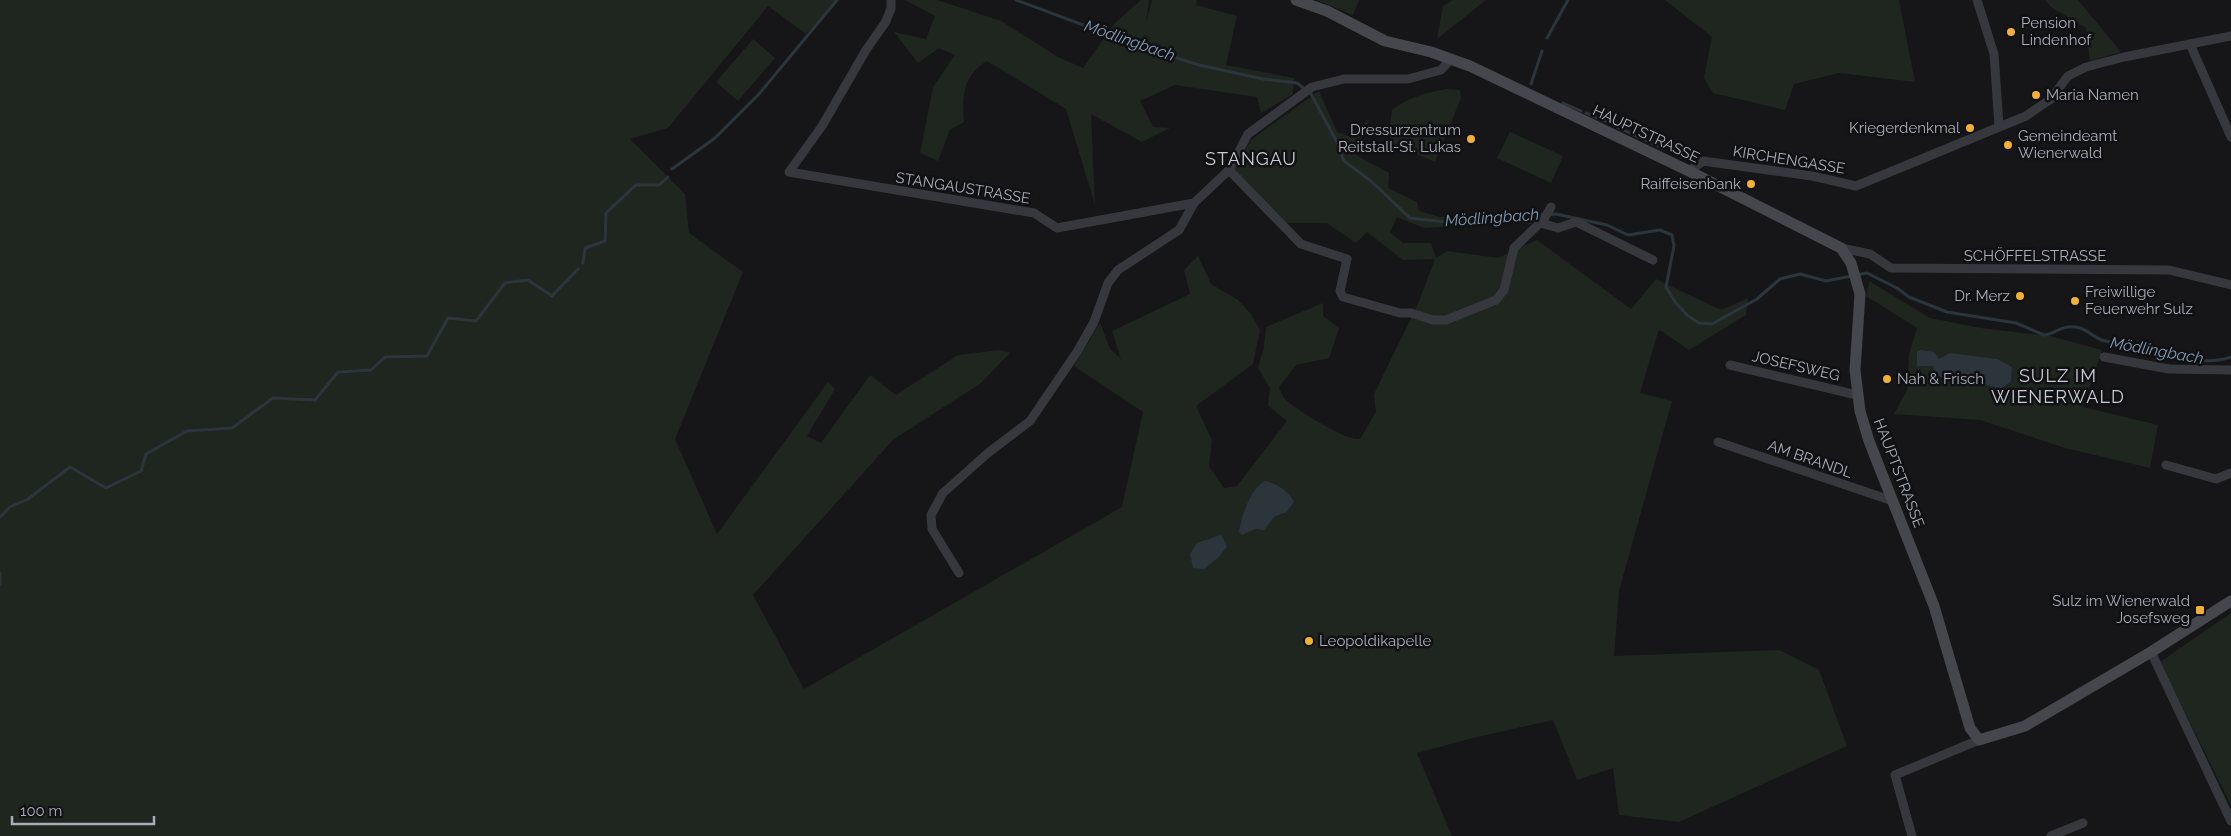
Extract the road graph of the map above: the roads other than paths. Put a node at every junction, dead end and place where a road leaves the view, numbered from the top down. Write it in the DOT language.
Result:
graph roads {
  1 [pos="891,0"];
  2 [pos="1296,0"];
  3 [pos="1977,0"];
  4 [pos="2231,36"];
  5 [pos="2190,44"];
  6 [pos="1451,59"];
  7 [pos="1999,126"];
  8 [pos="2231,137"];
  9 [pos="1229,170"];
  10 [pos="1689,170"];
  11 [pos="1194,203"];
  12 [pos="1552,207"];
  13 [pos="1542,221"];
  14 [pos="1841,248"];
  15 [pos="1653,260"];
  16 [pos="2231,284"];
  17 [pos="2104,357"];
  18 [pos="1730,365"];
  19 [pos="2231,370"];
  20 [pos="1857,395"];
  21 [pos="1718,442"];
  22 [pos="2166,465"];
  23 [pos="2231,473"];
  24 [pos="1893,501"];
  25 [pos="959,573"];
  26 [pos="2231,600"];
  27 [pos="2151,652"];
  28 [pos="1979,740"];
  29 [pos="2231,821"];
  30 [pos="2083,823"];
  31 [pos="1912,836"];
  32 [pos="2051,836"];
  1 -- 11 [label="street, STANGAUSTRASSE"];
  2 -- 6 [label="main road, HAUPTSTRASSE"];
  3 -- 7 [label="street"];
  4 -- 5 [label="street"];
  5 -- 7 [label="street, KIRCHENGASSE"];
  5 -- 8 [label="street"];
  6 -- 9 [label="street"];
  6 -- 10 [label="main road, HAUPTSTRASSE"];
  7 -- 10 [label="street, KIRCHENGASSE"];
  9 -- 11 [label="street"];
  9 -- 13 [label="street"];
  10 -- 14 [label="main road, HAUPTSTRASSE"];
  11 -- 25 [label="street"];
  12 -- 13 [label="street"];
  13 -- 15 [label="street"];
  14 -- 16 [label="street, SCHÖFFELSTRASSE"];
  14 -- 20 [label="main road, HAUPTSTRASSE"];
  17 -- 19 [label="street"];
  18 -- 20 [label="street, JOSEFSWEG"];
  20 -- 24 [label="main road, HAUPTSTRASSE"];
  21 -- 24 [label="street, AM BRANDL"];
  22 -- 23 [label="street"];
  24 -- 28 [label="main road, HAUPTSTRASSE"];
  26 -- 27 [label="main road"];
  27 -- 28 [label="main road"];
  27 -- 29 [label="street"];
  28 -- 31 [label="street"];
  30 -- 32 [label="street"];
}
